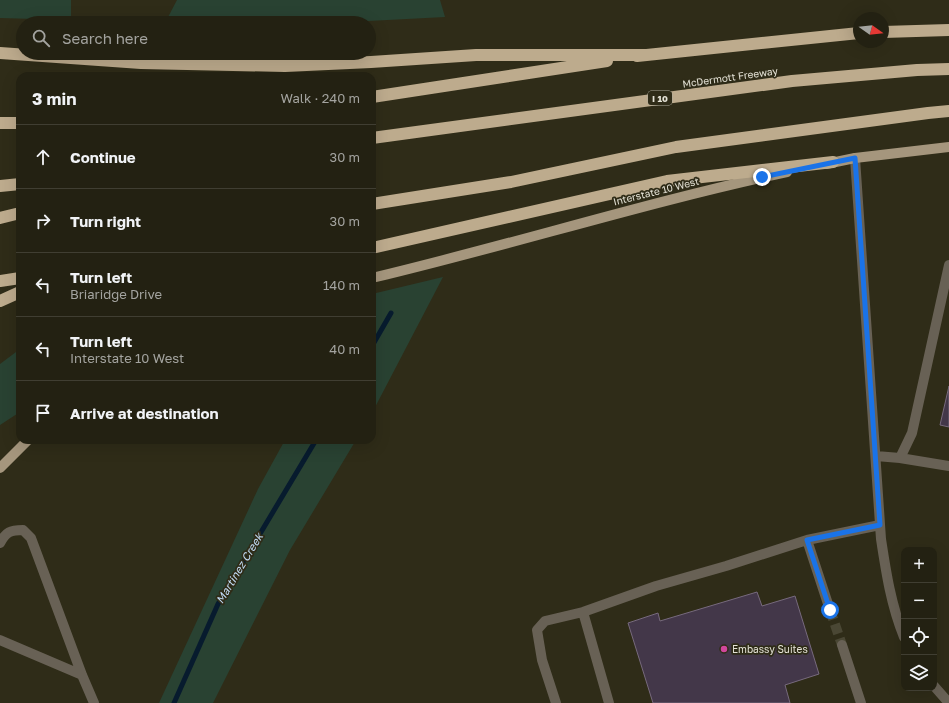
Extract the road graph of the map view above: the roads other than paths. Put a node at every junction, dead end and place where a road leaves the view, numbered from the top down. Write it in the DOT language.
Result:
graph roads {
  1 [pos="949,30"];
  2 [pos="889,32"];
  3 [pos="853,34"];
  4 [pos="0,53"];
  5 [pos="16,54"];
  6 [pos="645,55"];
  7 [pos="99,60"];
  8 [pos="949,69"];
  9 [pos="376,96"];
  10 [pos="949,111"];
  11 [pos="0,123"];
  12 [pos="16,123"];
  13 [pos="376,137"];
  14 [pos="949,148"];
  15 [pos="855,158"];
  16 [pos="833,162"];
  17 [pos="16,184"];
  18 [pos="0,186"];
  19 [pos="376,203"];
  20 [pos="16,214"];
  21 [pos="0,218"];
  22 [pos="376,247"];
  23 [pos="949,265"];
  24 [pos="376,277"];
  25 [pos="16,279"];
  26 [pos="0,281"];
  27 [pos="0,292"];
  28 [pos="16,292"];
  29 [pos="16,294"];
  30 [pos="0,301"];
  31 [pos="24,444"];
  32 [pos="876,456"];
  33 [pos="900,458"];
  34 [pos="949,466"];
  35 [pos="0,468"];
  36 [pos="880,525"];
  37 [pos="807,540"];
  38 [pos="0,543"];
  39 [pos="830,610"];
  40 [pos="582,612"];
  41 [pos="901,628"];
  42 [pos="0,640"];
  43 [pos="842,646"];
  44 [pos="82,674"];
  45 [pos="937,689"];
  46 [pos="94,703"];
  47 [pos="556,703"];
  48 [pos="609,703"];
  49 [pos="861,703"];
  50 [pos="949,703"];
  1 -- 2 [label="highway"];
  3 -- 6 [label="highway"];
  4 -- 5 [label="highway"];
  6 -- 7 [label="highway"];
  6 -- 9 [label="highway"];
  8 -- 13 [label="highway, McDermott Freeway / I 10"];
  10 -- 19 [label="highway"];
  11 -- 12 [label="highway"];
  14 -- 15 [label="main road, Interstate 10 West"];
  15 -- 16 [label="main road, Interstate 10 West"];
  15 -- 32 [label="street"];
  16 -- 22 [label="highway"];
  16 -- 24 [label="main road, Interstate 10 West"];
  17 -- 18 [label="highway"];
  20 -- 21 [label="highway"];
  23 -- 33 [label="street"];
  25 -- 26 [label="highway"];
  27 -- 28 [label="highway"];
  29 -- 30 [label="highway"];
  31 -- 35 [label="main road"];
  32 -- 33 [label="street"];
  32 -- 36 [label="street"];
  33 -- 34 [label="street"];
  36 -- 37 [label="street"];
  36 -- 41 [label="street"];
  37 -- 39 [label="street"];
  37 -- 40 [label="street"];
  38 -- 44 [label="street"];
  40 -- 47 [label="street"];
  40 -- 48 [label="street"];
  42 -- 44 [label="street"];
  43 -- 49 [label="street"];
  44 -- 46 [label="street"];
  45 -- 50 [label="street"];
}
